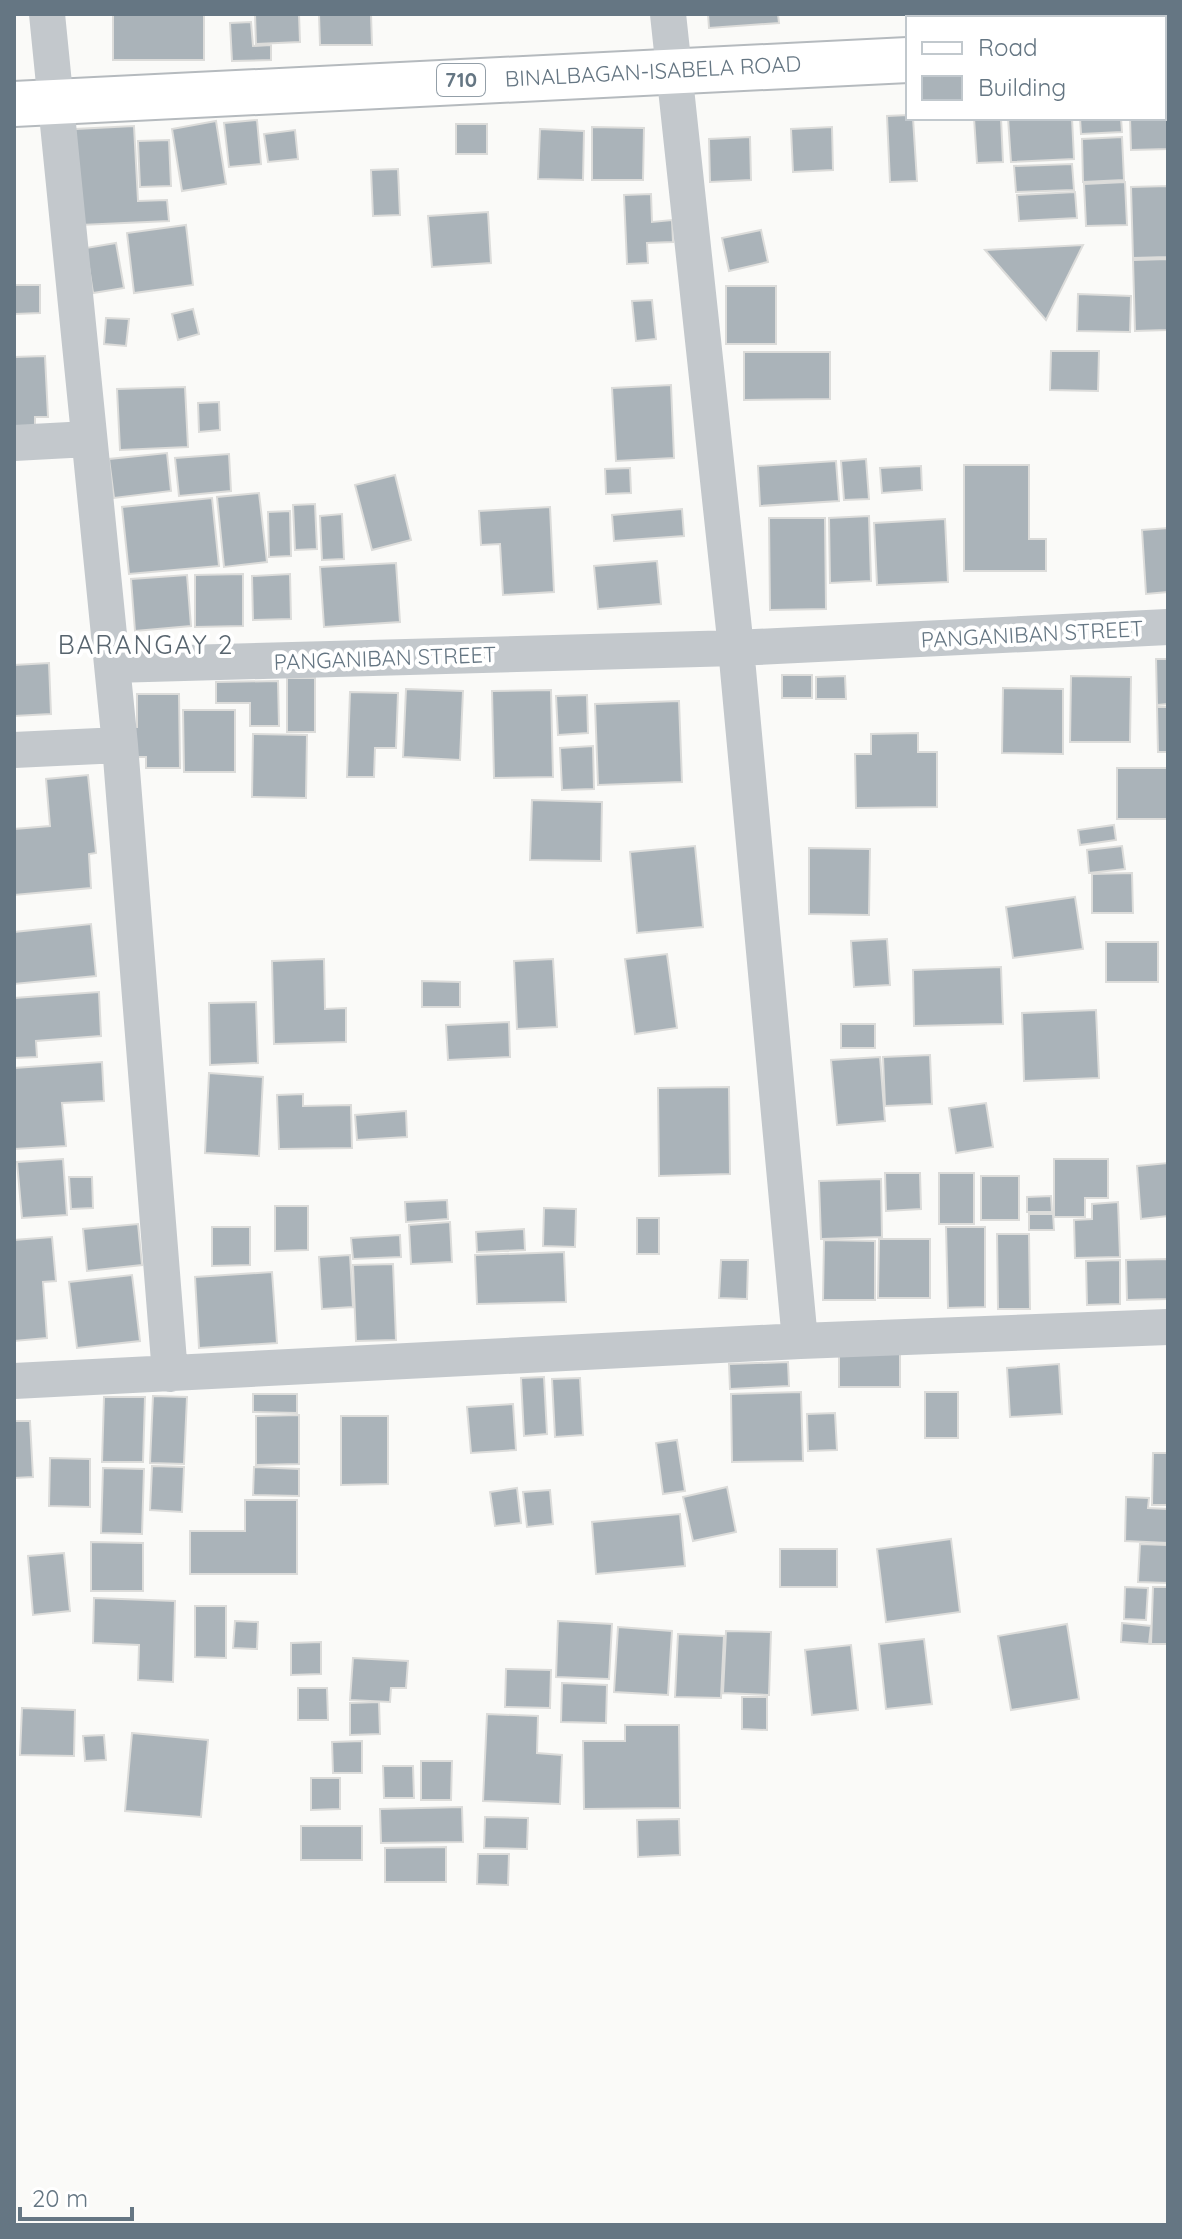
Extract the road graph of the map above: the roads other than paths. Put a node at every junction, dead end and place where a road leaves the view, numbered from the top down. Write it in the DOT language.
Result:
graph roads {
  1 [pos="47,14"];
  2 [pos="668,14"];
  3 [pos="906,60"];
  4 [pos="673,69"];
  5 [pos="34,102"];
  6 [pos="88,439"];
  7 [pos="14,443"];
  8 [pos="1168,627"];
  9 [pos="736,648"];
  10 [pos="112,665"];
  11 [pos="120,745"];
  12 [pos="14,750"];
  13 [pos="1168,1327"];
  14 [pos="800,1341"];
  15 [pos="170,1374"];
  16 [pos="14,1381"];
  1 -- 5 [label="street"];
  2 -- 4 [label="street"];
  3 -- 4 [label="main road, BINALBAGAN-ISABELA ROAD / 710"];
  4 -- 5 [label="main road, BINALBAGAN-ISABELA ROAD / 710"];
  4 -- 9 [label="street"];
  5 -- 6 [label="street"];
  6 -- 7 [label="street"];
  6 -- 10 [label="street"];
  8 -- 9 [label="street, PANGANIBAN STREET"];
  9 -- 10 [label="street, PANGANIBAN STREET"];
  9 -- 14 [label="street"];
  10 -- 11 [label="street"];
  11 -- 12 [label="street"];
  11 -- 15 [label="street"];
  13 -- 14 [label="street"];
  14 -- 15 [label="street"];
  15 -- 16 [label="street"];
}
